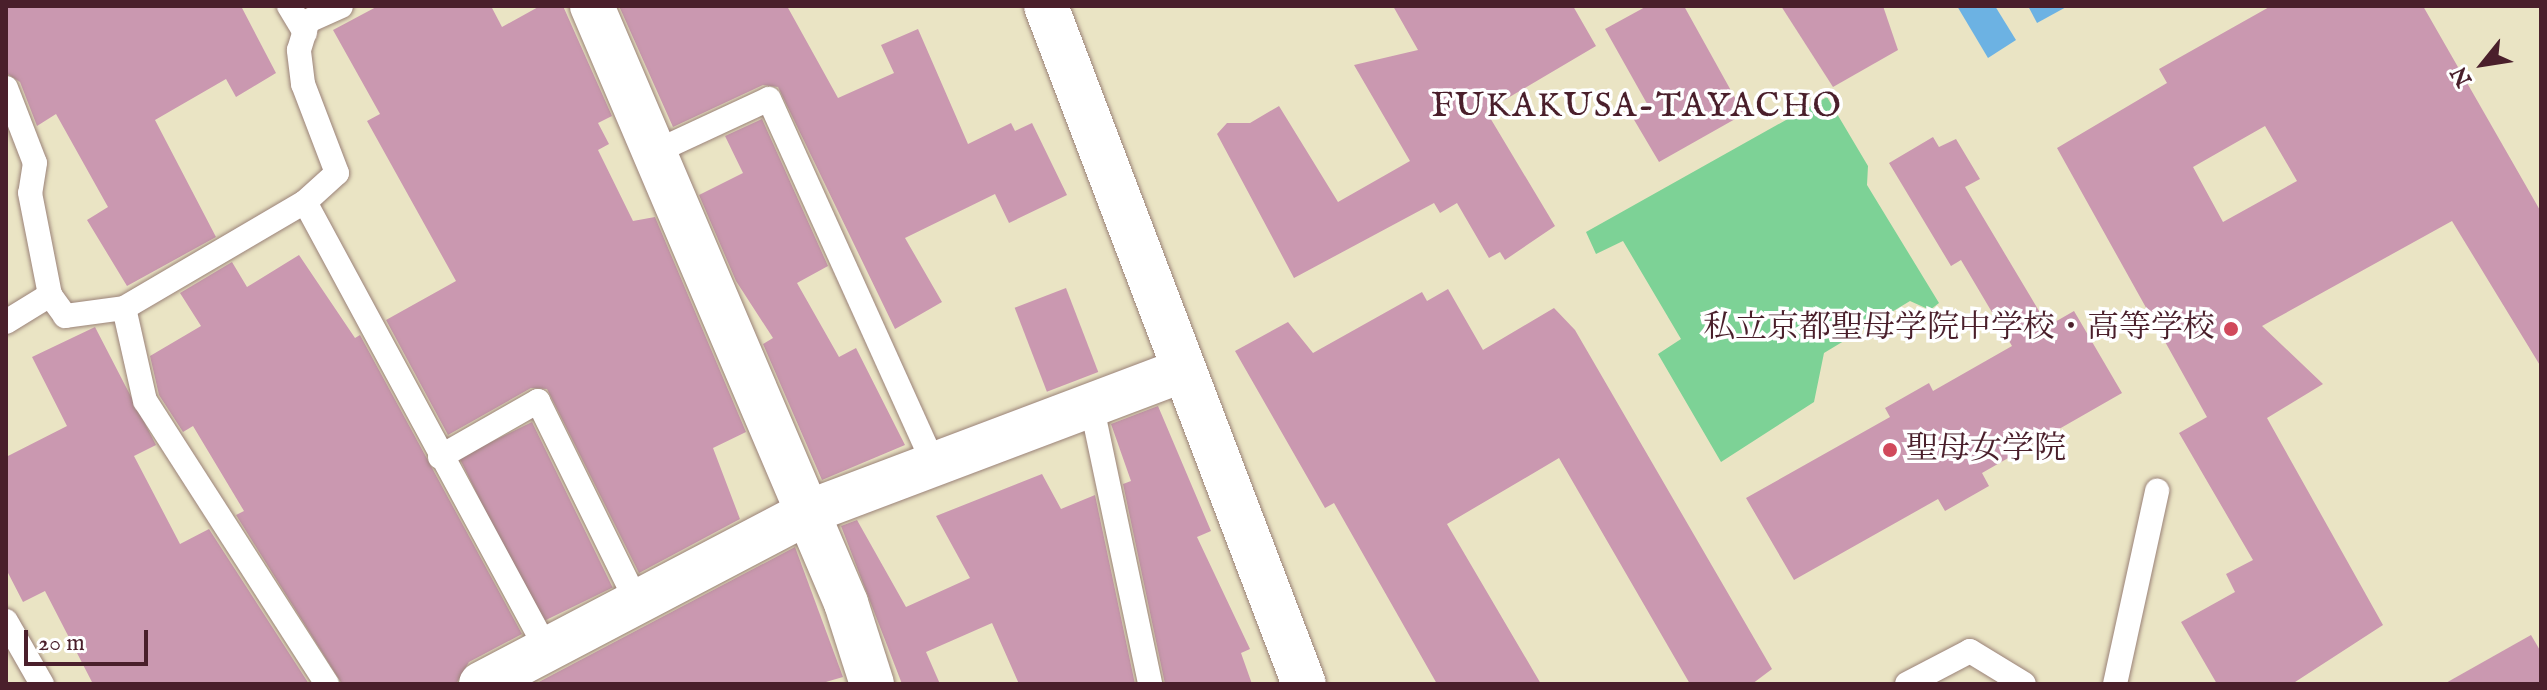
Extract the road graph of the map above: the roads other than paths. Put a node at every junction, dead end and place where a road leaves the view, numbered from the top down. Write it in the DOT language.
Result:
graph roads {
  1 [pos="289,6"];
  2 [pos="341,6"];
  3 [pos="592,6"];
  4 [pos="1046,6"];
  5 [pos="305,33"];
  6 [pos="6,88"];
  7 [pos="657,151"];
  8 [pos="305,202"];
  9 [pos="50,295"];
  10 [pos="124,308"];
  11 [pos="6,322"];
  12 [pos="1183,370"];
  13 [pos="1091,403"];
  14 [pos="440,457"];
  15 [pos="933,462"];
  16 [pos="2157,491"];
  17 [pos="808,512"];
  18 [pos="635,598"];
  19 [pos="6,621"];
  20 [pos="545,646"];
  21 [pos="42,684"];
  22 [pos="327,684"];
  23 [pos="481,684"];
  24 [pos="872,684"];
  25 [pos="1150,684"];
  26 [pos="1304,684"];
  27 [pos="1907,684"];
  28 [pos="2024,684"];
  29 [pos="2115,684"];
  1 -- 5 [label="lane"];
  2 -- 5 [label="lane"];
  3 -- 7 [label="street"];
  4 -- 12 [label="street"];
  5 -- 8 [label="lane"];
  6 -- 9 [label="lane"];
  7 -- 15 [label="lane"];
  7 -- 17 [label="street"];
  8 -- 10 [label="lane"];
  8 -- 14 [label="lane"];
  9 -- 10 [label="lane"];
  9 -- 11 [label="lane"];
  10 -- 22 [label="lane"];
  12 -- 13 [label="street"];
  12 -- 26 [label="street"];
  13 -- 15 [label="street"];
  13 -- 25 [label="lane"];
  14 -- 18 [label="lane"];
  14 -- 20 [label="lane"];
  15 -- 17 [label="street"];
  16 -- 29 [label="lane"];
  17 -- 18 [label="street"];
  17 -- 24 [label="street"];
  18 -- 20 [label="street"];
  19 -- 21 [label="lane"];
  20 -- 23 [label="street"];
  27 -- 28 [label="lane"];
}
